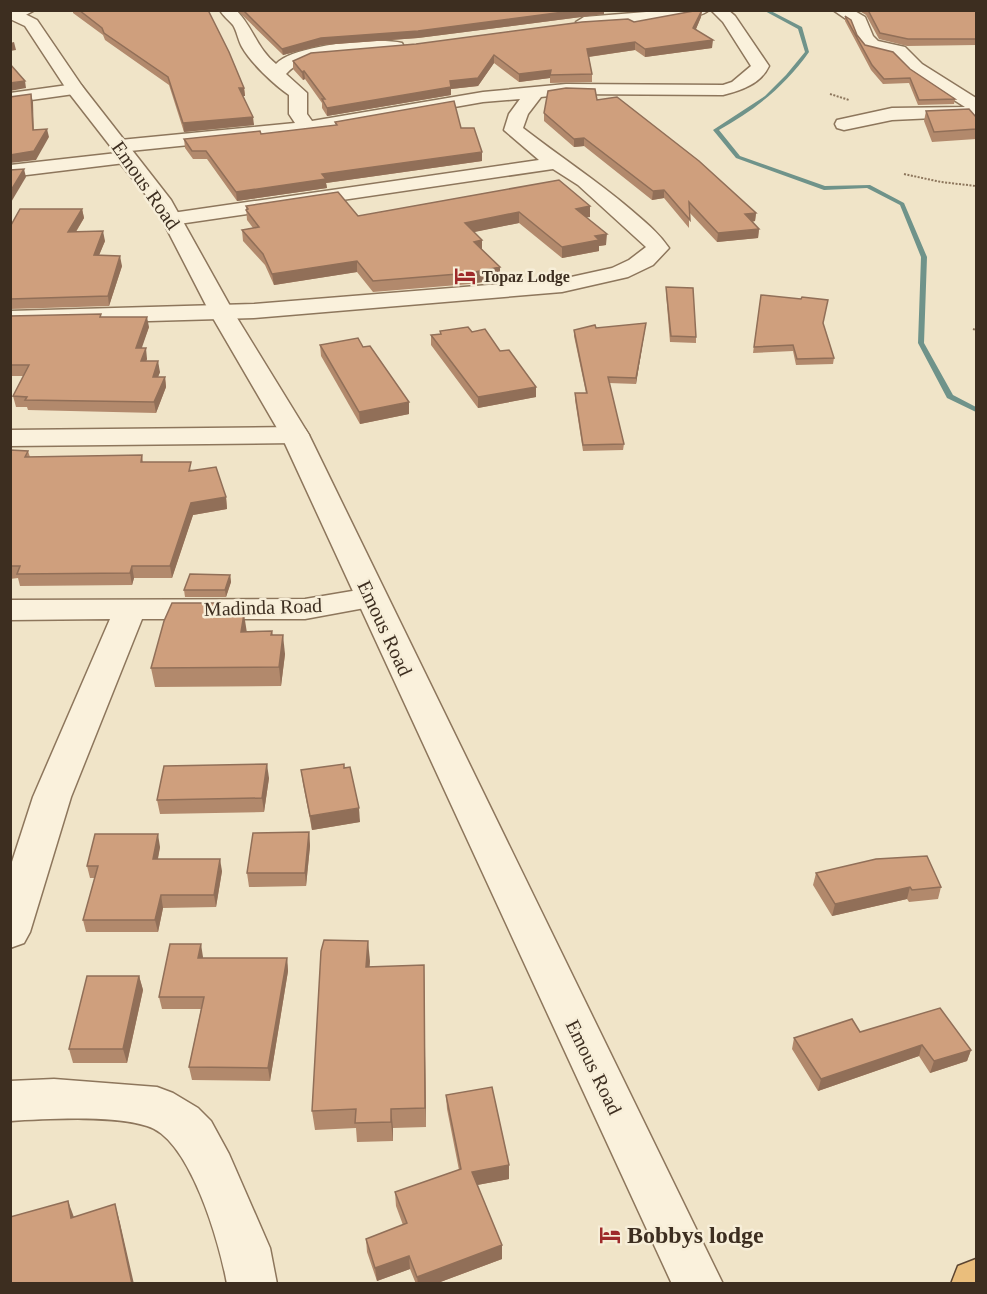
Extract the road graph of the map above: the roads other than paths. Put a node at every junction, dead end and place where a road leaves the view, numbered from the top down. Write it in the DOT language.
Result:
graph roads {
  1 [pos="227,10"];
  2 [pos="702,10"];
  3 [pos="718,10"];
  4 [pos="840,10"];
  5 [pos="18,13"];
  6 [pos="570,24"];
  7 [pos="416,45"];
  8 [pos="277,74"];
  9 [pos="75,89"];
  10 [pos="536,92"];
  11 [pos="904,95"];
  12 [pos="10,98"];
  13 [pos="976,106"];
  14 [pos="976,111"];
  15 [pos="929,112"];
  16 [pos="844,124"];
  17 [pos="307,127"];
  18 [pos="123,152"];
  19 [pos="555,163"];
  20 [pos="10,171"];
  21 [pos="172,219"];
  22 [pos="222,313"];
  23 [pos="10,318"];
  24 [pos="295,435"];
  25 [pos="10,438"];
  26 [pos="370,598"];
  27 [pos="130,609"];
  28 [pos="10,610"];
  29 [pos="10,932"];
  30 [pos="10,1101"];
  31 [pos="252,1284"];
  32 [pos="698,1284"];
  1 -- 8 [label="street"];
  2 -- 6 [label="street"];
  3 -- 10 [label="street"];
  4 -- 13 [label="street"];
  5 -- 9 [label="street, Emous Road"];
  7 -- 8 [label="street"];
  8 -- 17 [label="street"];
  9 -- 12 [label="street"];
  9 -- 18 [label="street, Emous Road"];
  10 -- 17 [label="street"];
  10 -- 19 [label="street"];
  11 -- 15 [label="street"];
  14 -- 15 [label="street"];
  15 -- 16 [label="street"];
  17 -- 18 [label="street"];
  18 -- 20 [label="street"];
  18 -- 21 [label="street, Emous Road"];
  19 -- 21 [label="street"];
  19 -- 22 [label="street"];
  21 -- 22 [label="street, Emous Road"];
  22 -- 23 [label="street"];
  22 -- 24 [label="street, Emous Road"];
  24 -- 25 [label="street"];
  24 -- 26 [label="street, Emous Road"];
  26 -- 27 [label="street, Madinda Road"];
  26 -- 32 [label="street, Emous Road"];
  27 -- 28 [label="street, Madinda Road"];
  27 -- 29 [label="street"];
  30 -- 31 [label="street"];
}
